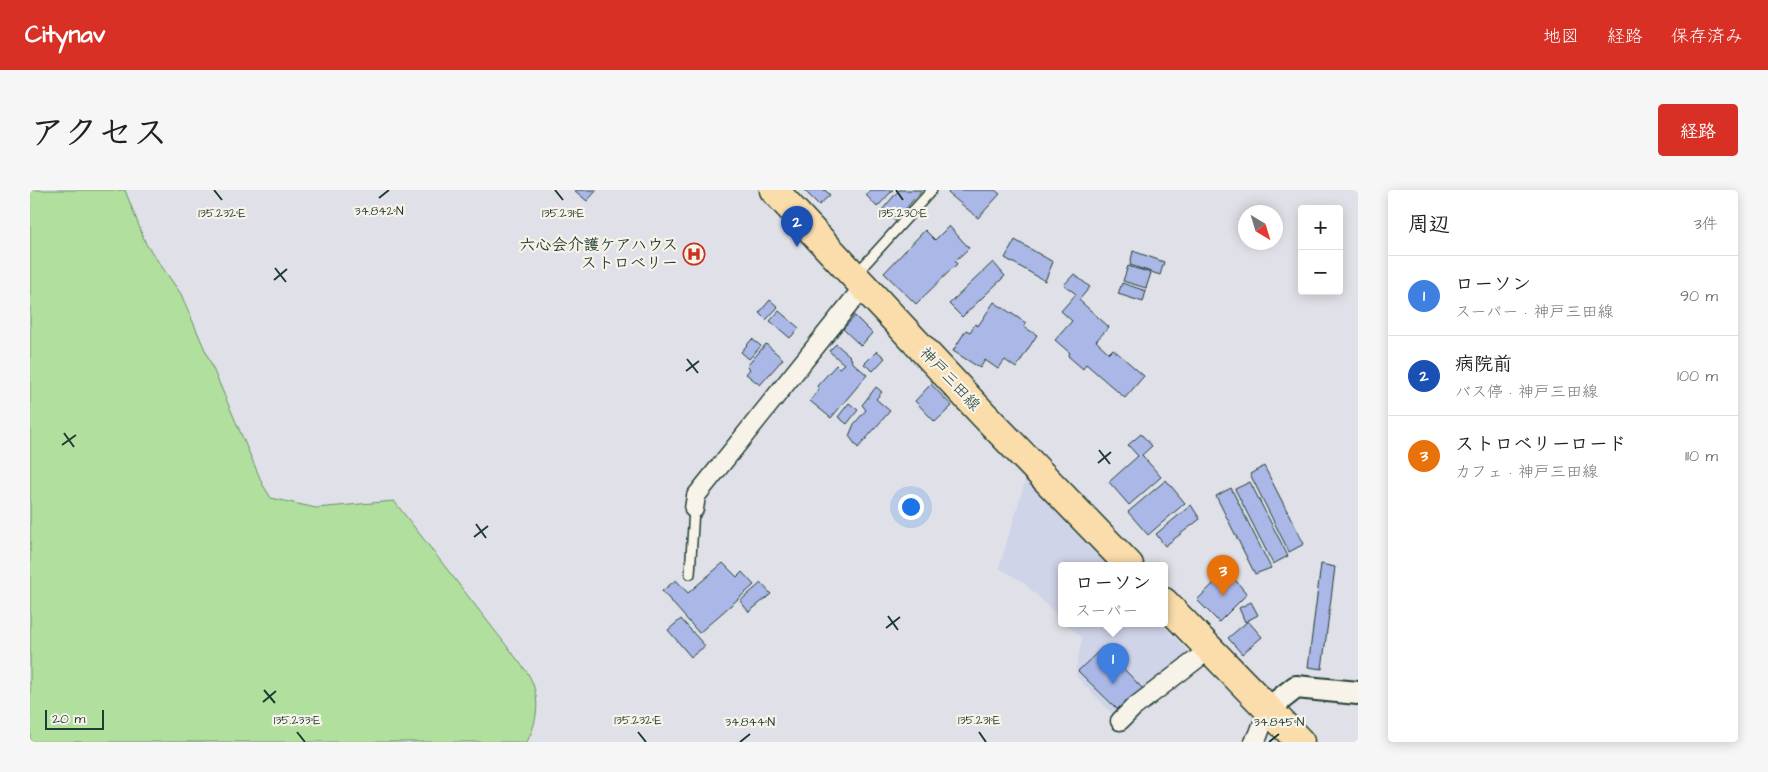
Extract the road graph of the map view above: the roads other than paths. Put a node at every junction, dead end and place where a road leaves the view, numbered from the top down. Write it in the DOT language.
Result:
graph roads {
  1 [pos="774,190"];
  2 [pos="932,190"];
  3 [pos="859,281"];
  4 [pos="694,509"];
  5 [pos="1126,562"];
  6 [pos="690,574"];
  7 [pos="1168,606"];
  8 [pos="1210,649"];
  9 [pos="1358,693"];
  10 [pos="1268,709"];
  11 [pos="1120,721"];
  12 [pos="1253,742"];
  13 [pos="1300,742"];
  1 -- 3 [label="main road, 神戸三田線"];
  2 -- 3 [label="lane"];
  3 -- 4 [label="street"];
  3 -- 5 [label="main road, 神戸三田線"];
  4 -- 6 [label="lane"];
  7 -- 8 [label="main road"];
  8 -- 10 [label="main road"];
  8 -- 11 [label="street"];
  9 -- 10 [label="street"];
  10 -- 12 [label="street"];
  10 -- 13 [label="main road"];
}
